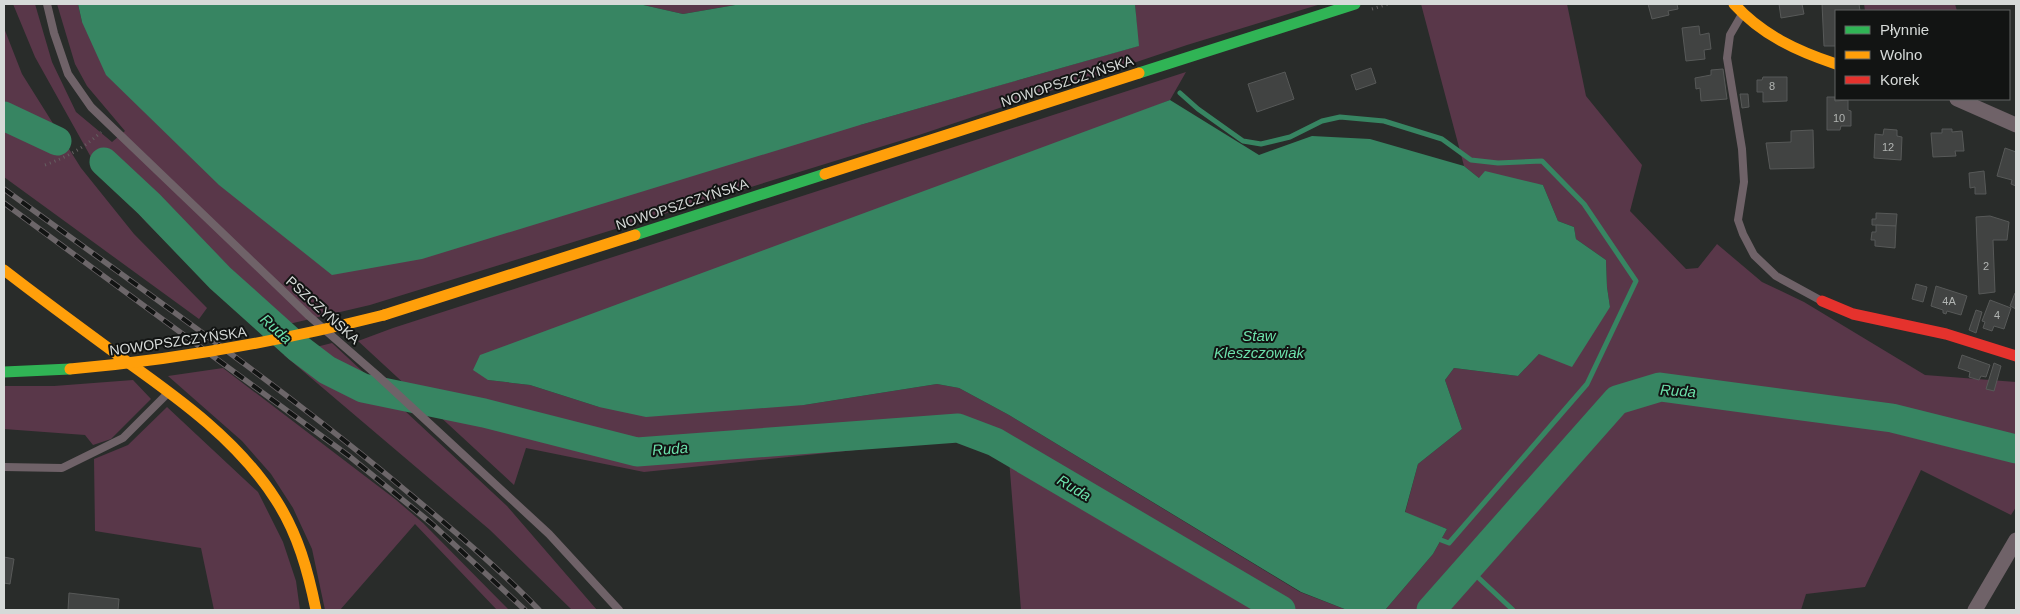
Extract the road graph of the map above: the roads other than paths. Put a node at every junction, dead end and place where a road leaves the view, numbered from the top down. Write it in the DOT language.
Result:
graph roads {
  1 [pos="47,4"];
  2 [pos="1355,4"];
  3 [pos="1734,4"];
  4 [pos="1742,14"];
  5 [pos="1835,64"];
  6 [pos="1959,100"];
  7 [pos="2016,125"];
  8 [pos="4,270"];
  9 [pos="1822,301"];
  10 [pos="2016,356"];
  11 [pos="4,372"];
  12 [pos="169,392"];
  13 [pos="4,467"];
  14 [pos="2016,540"];
  15 [pos="316,610"];
  16 [pos="619,610"];
  17 [pos="1975,610"];
  1 -- 16 [label="lane, PSZCZYŃSKA"];
  2 -- 11 [label="main road, NOWOPSZCZYŃSKA, bridge"];
  3 -- 4 [label="main road"];
  4 -- 5 [label="main road"];
  4 -- 9 [label="lane"];
  6 -- 7 [label="street"];
  8 -- 12 [label="main road"];
  9 -- 10 [label="main road"];
  12 -- 13 [label="lane"];
  12 -- 15 [label="main road"];
  14 -- 17 [label="street"];
}
